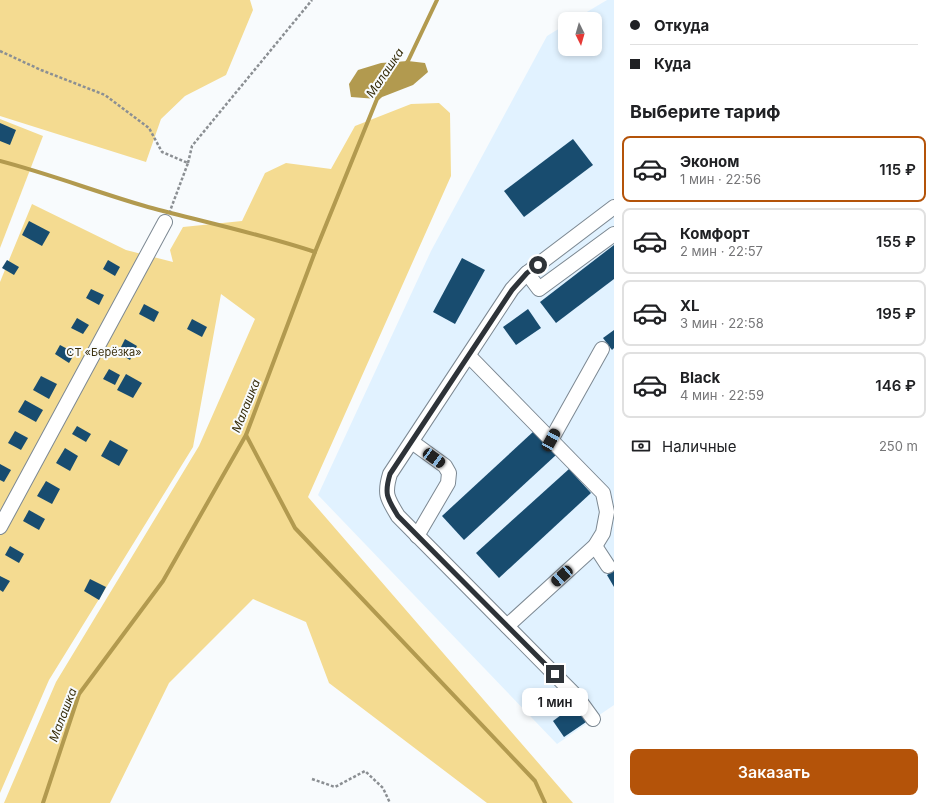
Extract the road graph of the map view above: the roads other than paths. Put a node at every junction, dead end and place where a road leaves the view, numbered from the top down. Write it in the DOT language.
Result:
graph roads {
  1 [pos="614,207"];
  2 [pos="165,222"];
  3 [pos="614,234"];
  4 [pos="527,273"];
  5 [pos="602,349"];
  6 [pos="469,356"];
  7 [pos="551,440"];
  8 [pos="412,442"];
  9 [pos="0,527"];
  10 [pos="608,531"];
  11 [pos="417,536"];
  12 [pos="595,546"];
  13 [pos="608,566"];
  14 [pos="507,626"];
  15 [pos="593,719"];
  1 -- 4 [label="street"];
  2 -- 9 [label="street"];
  3 -- 4 [label="street"];
  4 -- 6 [label="street"];
  5 -- 7 [label="street"];
  6 -- 7 [label="street"];
  6 -- 8 [label="street"];
  7 -- 10 [label="street"];
  8 -- 11 [label="street"];
  8 -- 11 [label="street"];
  10 -- 12 [label="street"];
  11 -- 14 [label="street"];
  12 -- 13 [label="street"];
  12 -- 14 [label="street"];
  14 -- 15 [label="street"];
}
